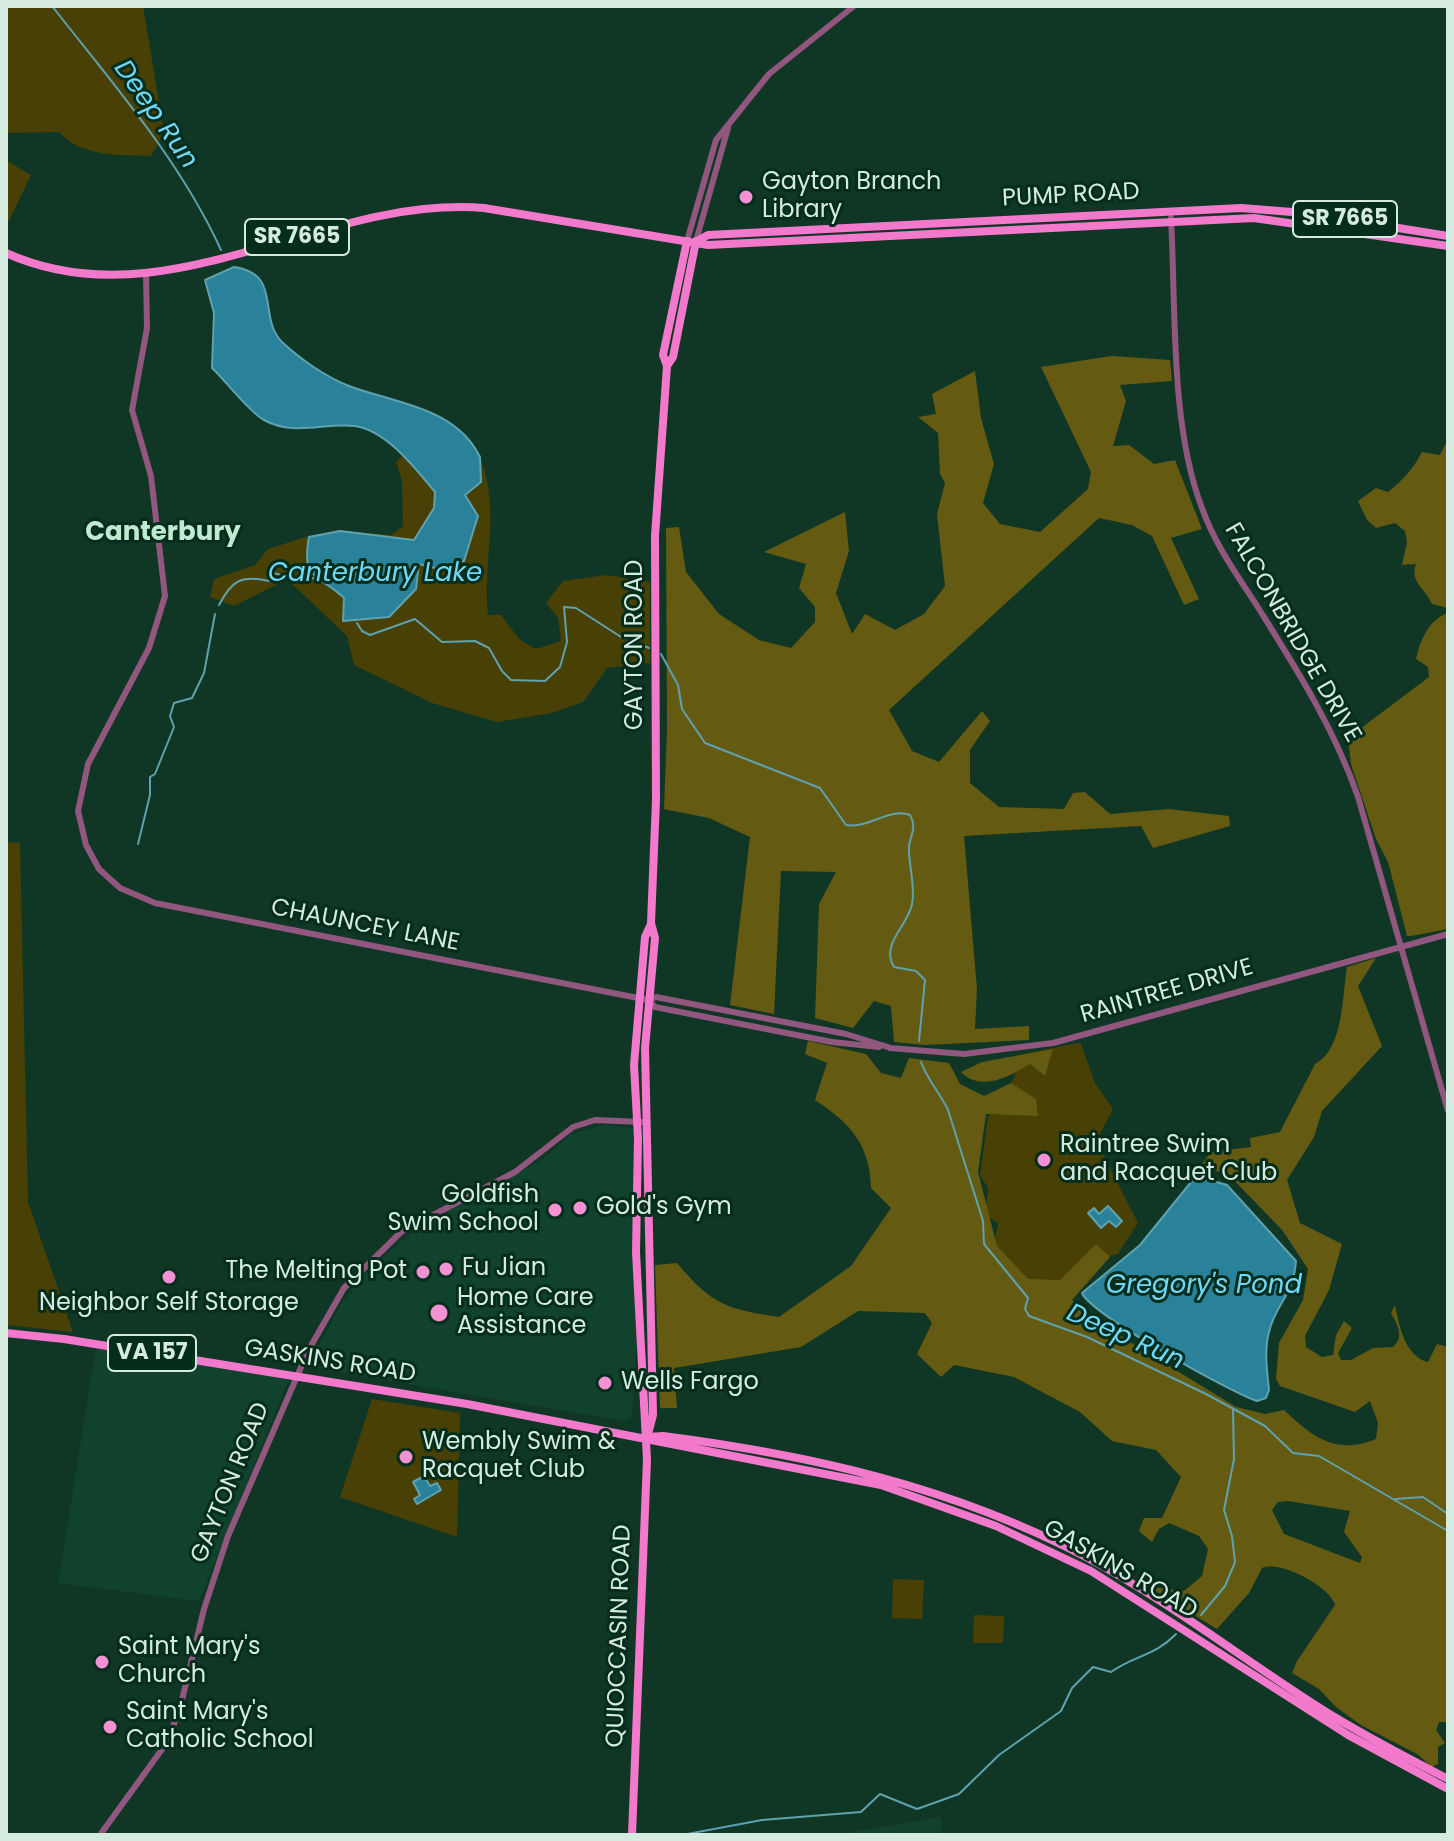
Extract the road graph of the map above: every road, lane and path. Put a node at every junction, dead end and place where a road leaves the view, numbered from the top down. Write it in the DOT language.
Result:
graph roads {
  1 [pos="854,6"];
  2 [pos="1171,215"];
  3 [pos="1448,236"];
  4 [pos="691,241"];
  5 [pos="1448,246"];
  6 [pos="6,253"];
  7 [pos="146,274"];
  8 [pos="651,923"];
  9 [pos="1448,934"];
  10 [pos="1401,946"];
  11 [pos="638,998"];
  12 [pos="649,1000"];
  13 [pos="1448,1111"];
  14 [pos="638,1122"];
  15 [pos="649,1122"];
  16 [pos="6,1333"];
  17 [pos="297,1377"];
  18 [pos="647,1438"];
  19 [pos="1448,1779"];
  20 [pos="1448,1789"];
  21 [pos="100,1835"];
  22 [pos="632,1835"];
  1 -- 4 [label="street, GAYTON ROAD"];
  2 -- 3 [label="main road, PUMP ROAD / SR 7665"];
  2 -- 4 [label="main road, PUMP ROAD / SR 7665"];
  2 -- 5 [label="main road, PUMP ROAD / SR 7665"];
  2 -- 10 [label="street, FALCONBRIDGE DRIVE"];
  4 -- 7 [label="main road, PUMP ROAD / SR 7665"];
  4 -- 8 [label="main road, GAYTON ROAD"];
  6 -- 7 [label="main road, PUMP ROAD / SR 7665"];
  7 -- 11 [label="street, CHAUNCEY LANE"];
  8 -- 11 [label="main road, GAYTON ROAD"];
  8 -- 12 [label="main road, GAYTON ROAD"];
  9 -- 10 [label="street, RAINTREE DRIVE"];
  10 -- 12 [label="street, RAINTREE DRIVE"];
  10 -- 13 [label="street, FALCONBRIDGE DRIVE"];
  11 -- 12 [label="street, CHAUNCEY LANE"];
  11 -- 14 [label="main road, GAYTON ROAD"];
  12 -- 15 [label="main road, GAYTON ROAD"];
  14 -- 15 [label="street, GAYTON ROAD"];
  14 -- 17 [label="street, GAYTON ROAD"];
  14 -- 18 [label="main road, QUIOCCASIN ROAD"];
  15 -- 18 [label="main road, QUIOCCASIN ROAD"];
  16 -- 17 [label="main road, GASKINS ROAD / VA 157"];
  17 -- 18 [label="main road, GASKINS ROAD / VA 157"];
  17 -- 21 [label="street, GAYTON ROAD"];
  18 -- 19 [label="main road, GASKINS ROAD"];
  18 -- 20 [label="main road, GASKINS ROAD"];
  18 -- 22 [label="main road, QUIOCCASIN ROAD"];
}
